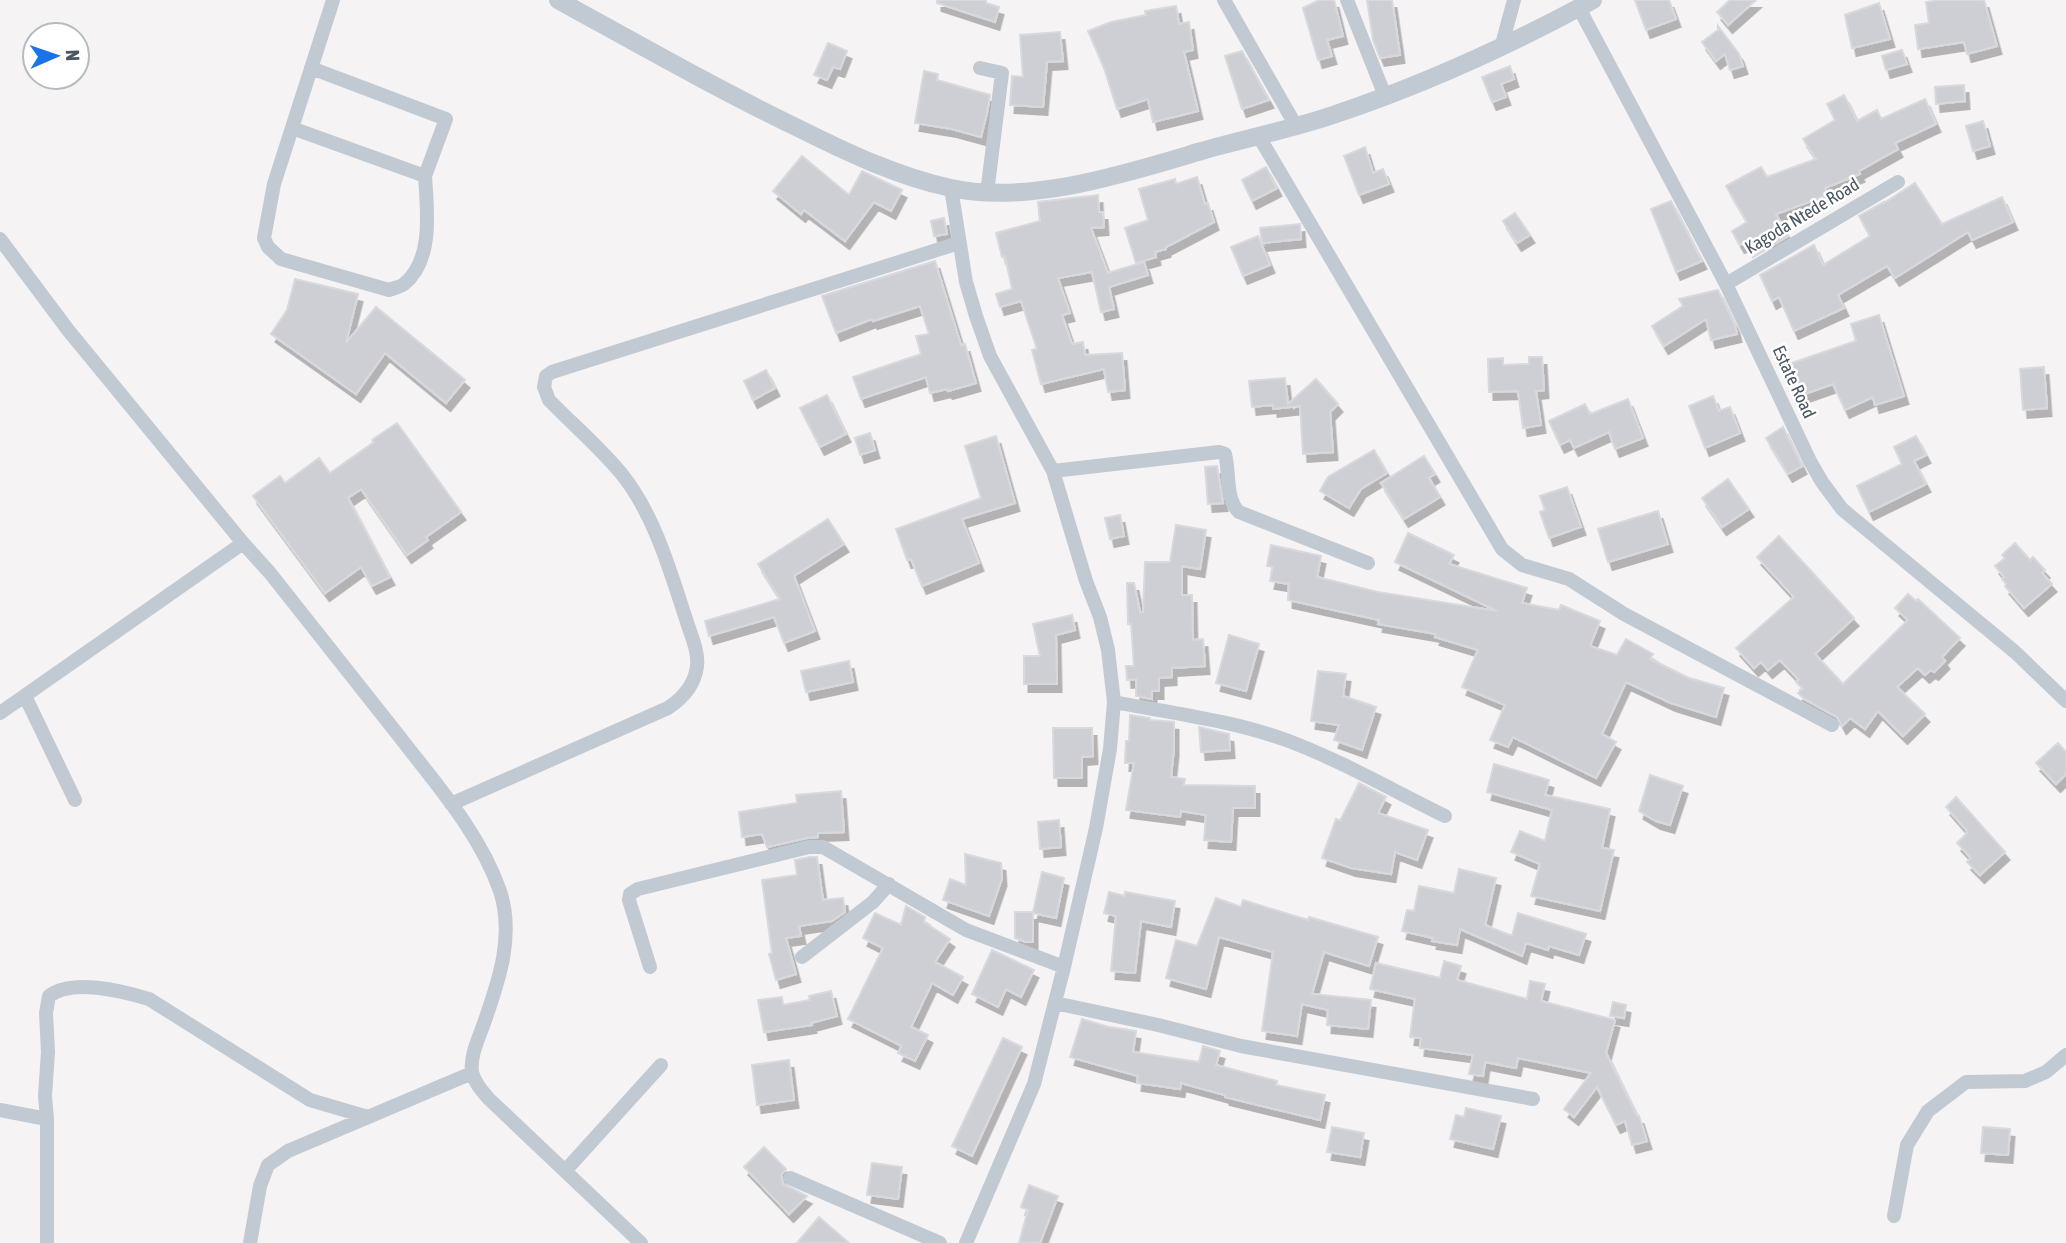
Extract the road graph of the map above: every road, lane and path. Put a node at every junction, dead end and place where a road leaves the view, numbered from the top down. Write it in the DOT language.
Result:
graph roads {
  1 [pos="333,0"];
  2 [pos="558,0"];
  3 [pos="1224,0"];
  4 [pos="1347,0"];
  5 [pos="1514,0"];
  6 [pos="1586,4"];
  7 [pos="1501,48"];
  8 [pos="311,68"];
  9 [pos="980,68"];
  10 [pos="1385,96"];
  11 [pos="1296,127"];
  12 [pos="292,128"];
  13 [pos="1258,135"];
  14 [pos="425,176"];
  15 [pos="1898,182"];
  16 [pos="951,188"];
  17 [pos="987,193"];
  18 [pos="0,239"];
  19 [pos="959,243"];
  20 [pos="1726,284"];
  21 [pos="1054,471"];
  22 [pos="243,543"];
  23 [pos="1368,563"];
  24 [pos="25,696"];
  25 [pos="2066,701"];
  26 [pos="1114,702"];
  27 [pos="0,713"];
  28 [pos="1832,725"];
  29 [pos="75,800"];
  30 [pos="451,804"];
  31 [pos="1445,816"];
  32 [pos="889,884"];
  33 [pos="802,957"];
  34 [pos="650,967"];
  35 [pos="1065,967"];
  36 [pos="1055,1003"];
  37 [pos="2066,1055"];
  38 [pos="661,1065"];
  39 [pos="472,1073"];
  40 [pos="1533,1099"];
  41 [pos="0,1110"];
  42 [pos="368,1117"];
  43 [pos="47,1119"];
  44 [pos="565,1171"];
  45 [pos="790,1178"];
  46 [pos="1894,1216"];
  47 [pos="47,1243"];
  48 [pos="250,1243"];
  49 [pos="641,1243"];
  50 [pos="940,1243"];
  51 [pos="966,1243"];
  1 -- 8 [label="street"];
  2 -- 16 [label="street"];
  3 -- 11 [label="street"];
  4 -- 10 [label="street"];
  5 -- 7 [label="street"];
  6 -- 7 [label="street"];
  6 -- 20 [label="street, Estate Road"];
  7 -- 10 [label="street"];
  8 -- 12 [label="street"];
  8 -- 14 [label="street"];
  9 -- 17 [label="street"];
  10 -- 11 [label="street"];
  11 -- 13 [label="street"];
  12 -- 14 [label="street"];
  12 -- 14 [label="street"];
  13 -- 17 [label="street"];
  13 -- 28 [label="street"];
  15 -- 20 [label="street, Kagoda Ntede Road"];
  16 -- 17 [label="street"];
  16 -- 19 [label="street"];
  18 -- 22 [label="street"];
  19 -- 21 [label="street"];
  19 -- 30 [label="street"];
  20 -- 25 [label="street, Estate Road"];
  21 -- 23 [label="street"];
  21 -- 26 [label="street"];
  22 -- 24 [label="street"];
  22 -- 30 [label="street"];
  24 -- 27 [label="street"];
  24 -- 29 [label="street"];
  26 -- 31 [label="street"];
  26 -- 35 [label="street"];
  30 -- 39 [label="street"];
  32 -- 33 [label="street"];
  32 -- 34 [label="street"];
  32 -- 35 [label="street"];
  35 -- 36 [label="street"];
  36 -- 40 [label="street"];
  36 -- 51 [label="street"];
  37 -- 46 [label="street"];
  38 -- 44 [label="street"];
  39 -- 42 [label="street"];
  39 -- 44 [label="street"];
  41 -- 43 [label="street"];
  42 -- 43 [label="street"];
  42 -- 48 [label="street"];
  43 -- 47 [label="street"];
  44 -- 49 [label="street"];
  45 -- 50 [label="street"];
}
